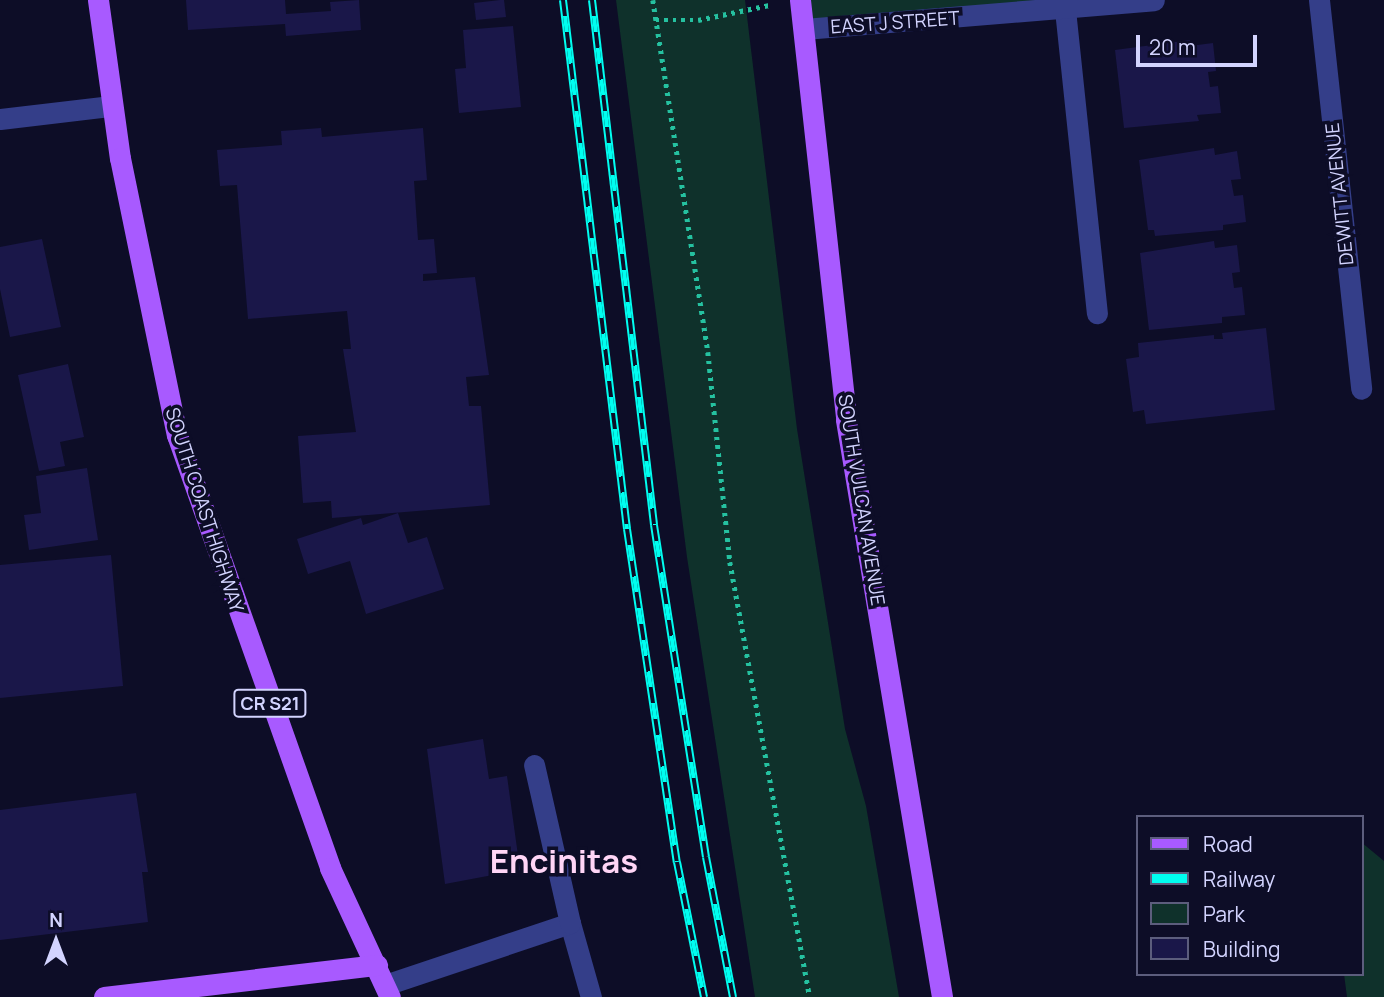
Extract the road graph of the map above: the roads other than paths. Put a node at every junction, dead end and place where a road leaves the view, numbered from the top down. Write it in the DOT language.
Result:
graph roads {
  1 [pos="98,0"];
  2 [pos="1154,0"];
  3 [pos="1319,0"];
  4 [pos="790,1"];
  5 [pos="1066,5"];
  6 [pos="804,29"];
  7 [pos="111,106"];
  8 [pos="0,119"];
  9 [pos="1097,313"];
  10 [pos="1361,389"];
  11 [pos="534,765"];
  12 [pos="570,923"];
  13 [pos="384,982"];
  14 [pos="104,997"];
  15 [pos="591,997"];
  16 [pos="942,997"];
  1 -- 7 [label="main road, SOUTH COAST HIGHWAY / CR S21"];
  2 -- 5 [label="street, EAST J STREET"];
  3 -- 10 [label="street, DEWITT AVENUE"];
  4 -- 6 [label="main road, SOUTH VULCAN AVENUE"];
  5 -- 6 [label="street, EAST J STREET"];
  5 -- 9 [label="street"];
  6 -- 16 [label="main road, SOUTH VULCAN AVENUE"];
  7 -- 8 [label="street"];
  7 -- 13 [label="main road, SOUTH COAST HIGHWAY / CR S21"];
  11 -- 12 [label="street"];
  12 -- 13 [label="street"];
  12 -- 15 [label="street"];
  13 -- 14 [label="main road"];
}
